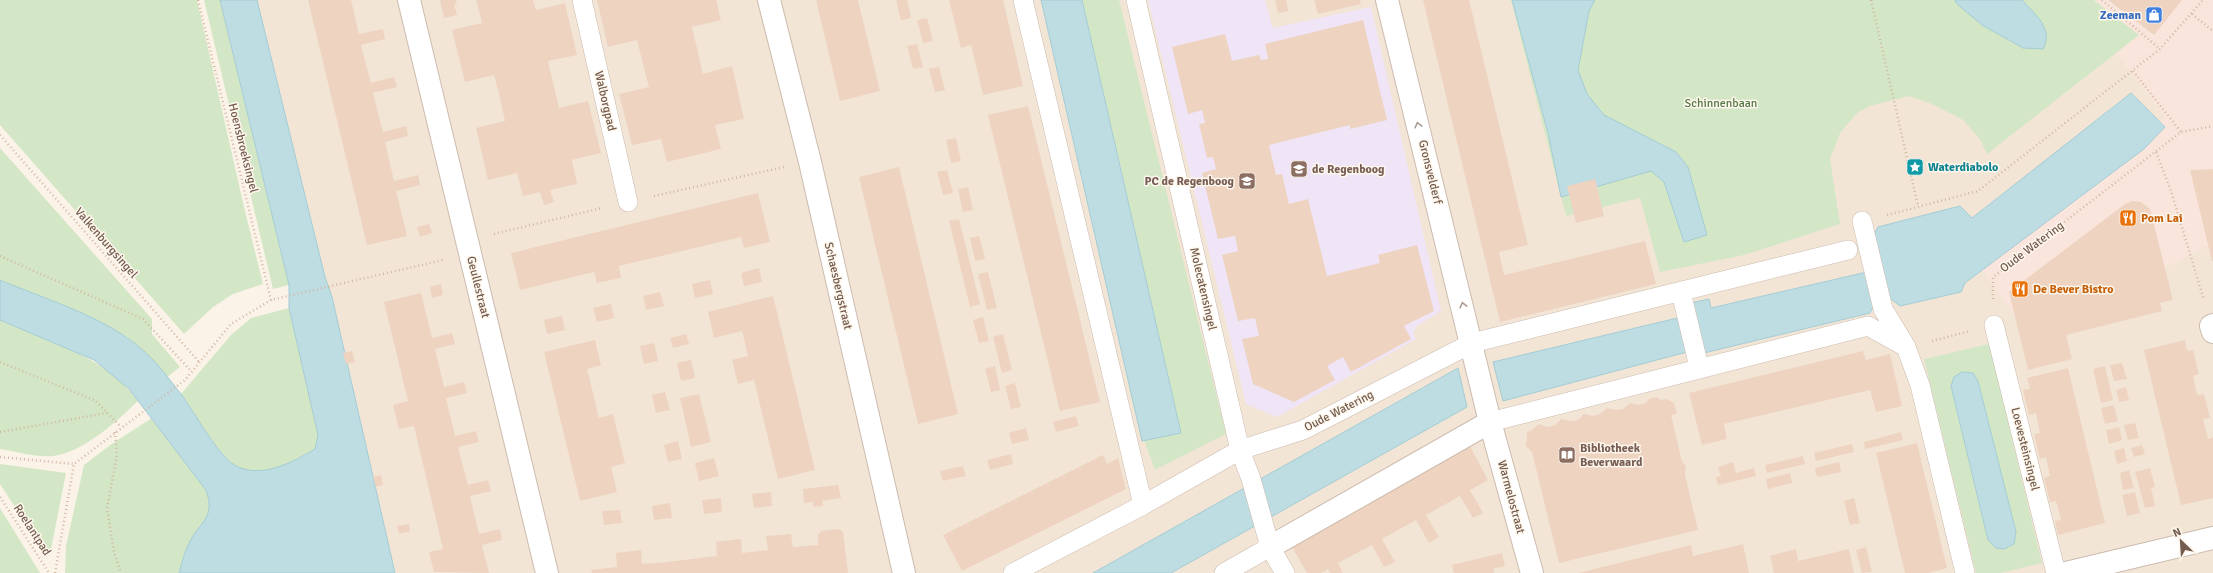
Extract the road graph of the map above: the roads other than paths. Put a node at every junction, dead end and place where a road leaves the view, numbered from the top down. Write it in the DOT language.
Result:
graph roads {
  1 [pos="409,0"];
  2 [pos="582,0"];
  3 [pos="769,0"];
  4 [pos="1023,0"];
  5 [pos="1136,0"];
  6 [pos="1387,0"];
  7 [pos="628,202"];
  8 [pos="1862,221"];
  9 [pos="1848,250"];
  10 [pos="1681,292"];
  11 [pos="1994,325"];
  12 [pos="1472,343"];
  13 [pos="1906,347"];
  14 [pos="1698,360"];
  15 [pos="1490,422"];
  16 [pos="1240,450"];
  17 [pos="1143,505"];
  18 [pos="1268,537"];
  19 [pos="2213,538"];
  20 [pos="547,573"];
  21 [pos="904,573"];
  22 [pos="1013,573"];
  23 [pos="1224,573"];
  24 [pos="1285,573"];
  25 [pos="1532,573"];
  26 [pos="1965,573"];
  27 [pos="2056,573"];
  28 [pos="2066,573"];
  1 -- 20 [label="street, Geullestraat"];
  2 -- 7 [label="street, Walborgpad"];
  3 -- 21 [label="street, Schaesbergstraat"];
  4 -- 17 [label="street"];
  5 -- 16 [label="street, Molecatensingel"];
  12 -- 6 [label="street, Gronsvelderf, one-way"];
  8 -- 13 [label="street"];
  9 -- 10 [label="street, Oude Watering"];
  10 -- 12 [label="street, Oude Watering"];
  10 -- 14 [label="street"];
  11 -- 27 [label="street, Loevesteinsingel"];
  12 -- 15 [label="street, Gronsvelderf"];
  12 -- 16 [label="street, Oude Watering"];
  13 -- 14 [label="street"];
  13 -- 26 [label="street"];
  14 -- 15 [label="street"];
  15 -- 18 [label="street"];
  15 -- 25 [label="street, Warmelostraat"];
  16 -- 17 [label="street, Oude Watering"];
  16 -- 18 [label="street, Molecatensingel"];
  17 -- 22 [label="street, Oude Watering"];
  18 -- 23 [label="street"];
  18 -- 24 [label="street, Molecatensingel"];
  19 -- 28 [label="street"];
}
